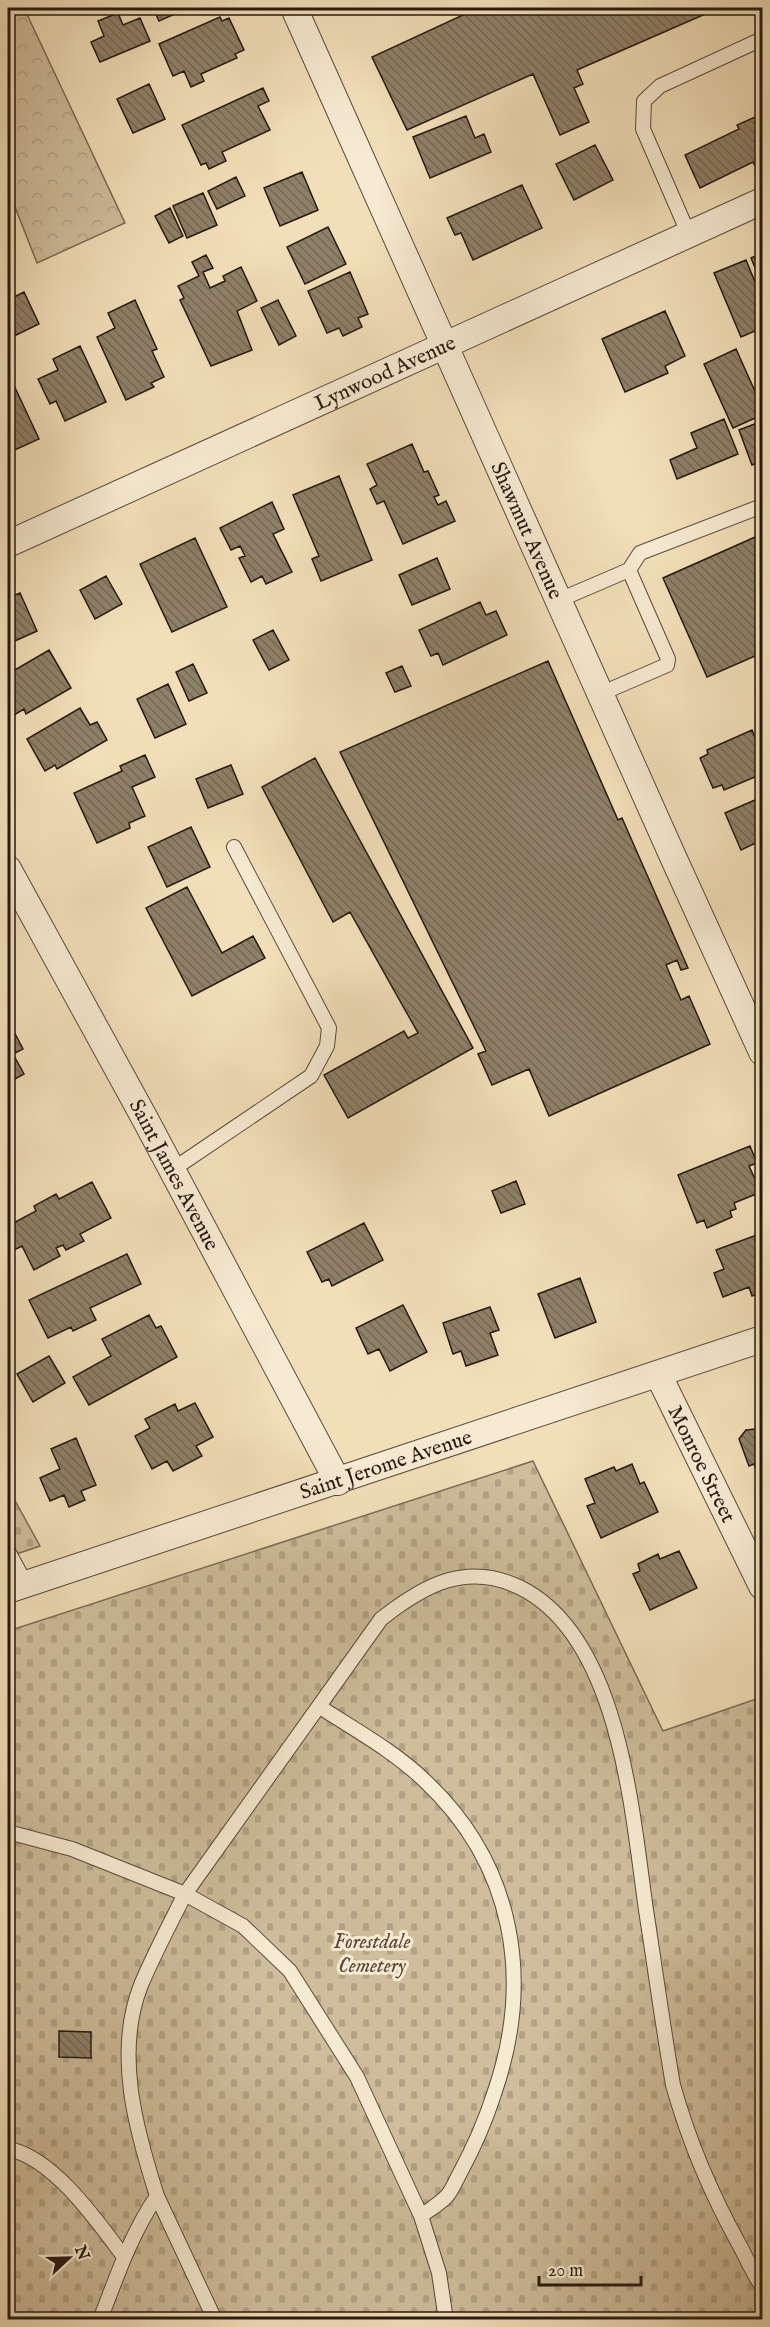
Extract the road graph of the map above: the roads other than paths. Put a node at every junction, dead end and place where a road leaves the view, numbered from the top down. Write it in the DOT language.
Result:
graph roads {
  1 [pos="294,8"];
  2 [pos="762,39"];
  3 [pos="762,201"];
  4 [pos="689,235"];
  5 [pos="446,344"];
  6 [pos="762,506"];
  7 [pos="8,544"];
  8 [pos="629,570"];
  9 [pos="559,600"];
  10 [pos="600,694"];
  11 [pos="234,847"];
  12 [pos="8,869"];
  13 [pos="762,1052"];
  14 [pos="172,1170"];
  15 [pos="762,1339"];
  16 [pos="658,1374"];
  17 [pos="338,1482"];
  18 [pos="8,1551"];
  19 [pos="762,1586"];
  20 [pos="17,1587"];
  21 [pos="320,1707"];
  22 [pos="8,1832"];
  23 [pos="185,1894"];
  24 [pos="8,2149"];
  25 [pos="157,2196"];
  26 [pos="421,2216"];
  27 [pos="124,2257"];
  28 [pos="762,2286"];
  29 [pos="100,2319"];
  30 [pos="215,2319"];
  31 [pos="446,2319"];
  1 -- 5 [label="street, Shawmut Avenue"];
  2 -- 4 [label="lane"];
  3 -- 4 [label="street, Lynwood Avenue"];
  4 -- 5 [label="street, Lynwood Avenue"];
  5 -- 7 [label="street, Lynwood Avenue"];
  5 -- 9 [label="street, Shawmut Avenue"];
  6 -- 8 [label="lane"];
  8 -- 9 [label="lane"];
  8 -- 10 [label="lane"];
  9 -- 10 [label="street, Shawmut Avenue"];
  10 -- 13 [label="street, Shawmut Avenue"];
  11 -- 14 [label="lane"];
  12 -- 14 [label="street, Saint James Avenue"];
  14 -- 17 [label="street, Saint James Avenue"];
  15 -- 16 [label="street, Saint Jerome Avenue"];
  16 -- 17 [label="street, Saint Jerome Avenue"];
  16 -- 19 [label="street, Monroe Street"];
  17 -- 20 [label="street, Saint Jerome Avenue"];
  18 -- 20 [label="lane"];
  21 -- 23 [label="lane"];
  21 -- 26 [label="lane"];
  21 -- 28 [label="lane"];
  22 -- 23 [label="lane"];
  23 -- 25 [label="lane"];
  23 -- 26 [label="lane"];
  24 -- 27 [label="lane"];
  25 -- 27 [label="lane"];
  25 -- 30 [label="lane"];
  26 -- 31 [label="lane"];
  27 -- 29 [label="lane"];
}
